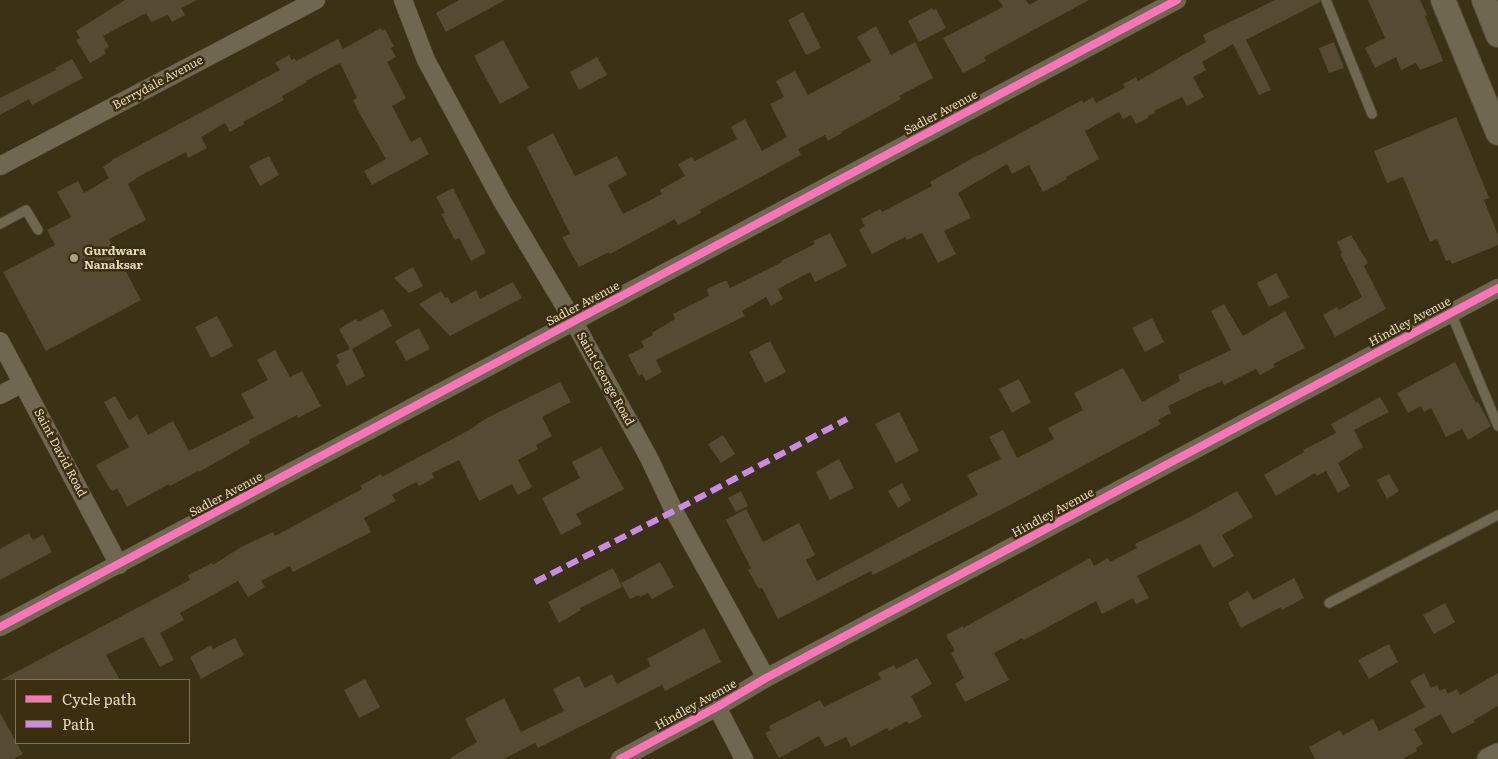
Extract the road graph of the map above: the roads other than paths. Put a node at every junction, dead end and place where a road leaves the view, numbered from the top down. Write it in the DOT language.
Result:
graph roads {
  1 [pos="316,0"];
  2 [pos="403,0"];
  3 [pos="1177,0"];
  4 [pos="1326,0"];
  5 [pos="1443,0"];
  6 [pos="1484,0"];
  7 [pos="1498,35"];
  8 [pos="1372,114"];
  9 [pos="1498,133"];
  10 [pos="0,166"];
  11 [pos="0,224"];
  12 [pos="38,230"];
  13 [pos="1498,288"];
  14 [pos="1451,313"];
  15 [pos="574,322"];
  16 [pos="0,341"];
  17 [pos="23,383"];
  18 [pos="0,395"];
  19 [pos="1498,400"];
  20 [pos="1488,402"];
  21 [pos="1498,426"];
  22 [pos="1498,515"];
  23 [pos="119,564"];
  24 [pos="1329,603"];
  25 [pos="0,627"];
  26 [pos="766,678"];
  27 [pos="717,707"];
  28 [pos="1498,754"];
  29 [pos="620,759"];
  30 [pos="744,759"];
  31 [pos="1488,759"];
  1 -- 10 [label="street, Berrydale Avenue"];
  2 -- 15 [label="street, Saint George Road"];
  3 -- 15 [label="street, Sadler Avenue"];
  4 -- 8 [label="lane"];
  5 -- 9 [label="main road"];
  6 -- 7 [label="main road"];
  11 -- 12 [label="lane"];
  13 -- 14 [label="street, Hindley Avenue"];
  14 -- 20 [label="lane"];
  14 -- 26 [label="street, Hindley Avenue"];
  15 -- 23 [label="street, Sadler Avenue"];
  15 -- 26 [label="street, Saint George Road"];
  16 -- 17 [label="street, Saint David Road"];
  17 -- 18 [label="street"];
  17 -- 23 [label="street, Saint David Road"];
  19 -- 20 [label="lane"];
  20 -- 21 [label="lane"];
  22 -- 24 [label="lane"];
  23 -- 25 [label="street, Sadler Avenue"];
  26 -- 27 [label="street, Hindley Avenue"];
  27 -- 29 [label="street, Hindley Avenue"];
  27 -- 30 [label="street"];
  28 -- 31 [label="street"];
}
